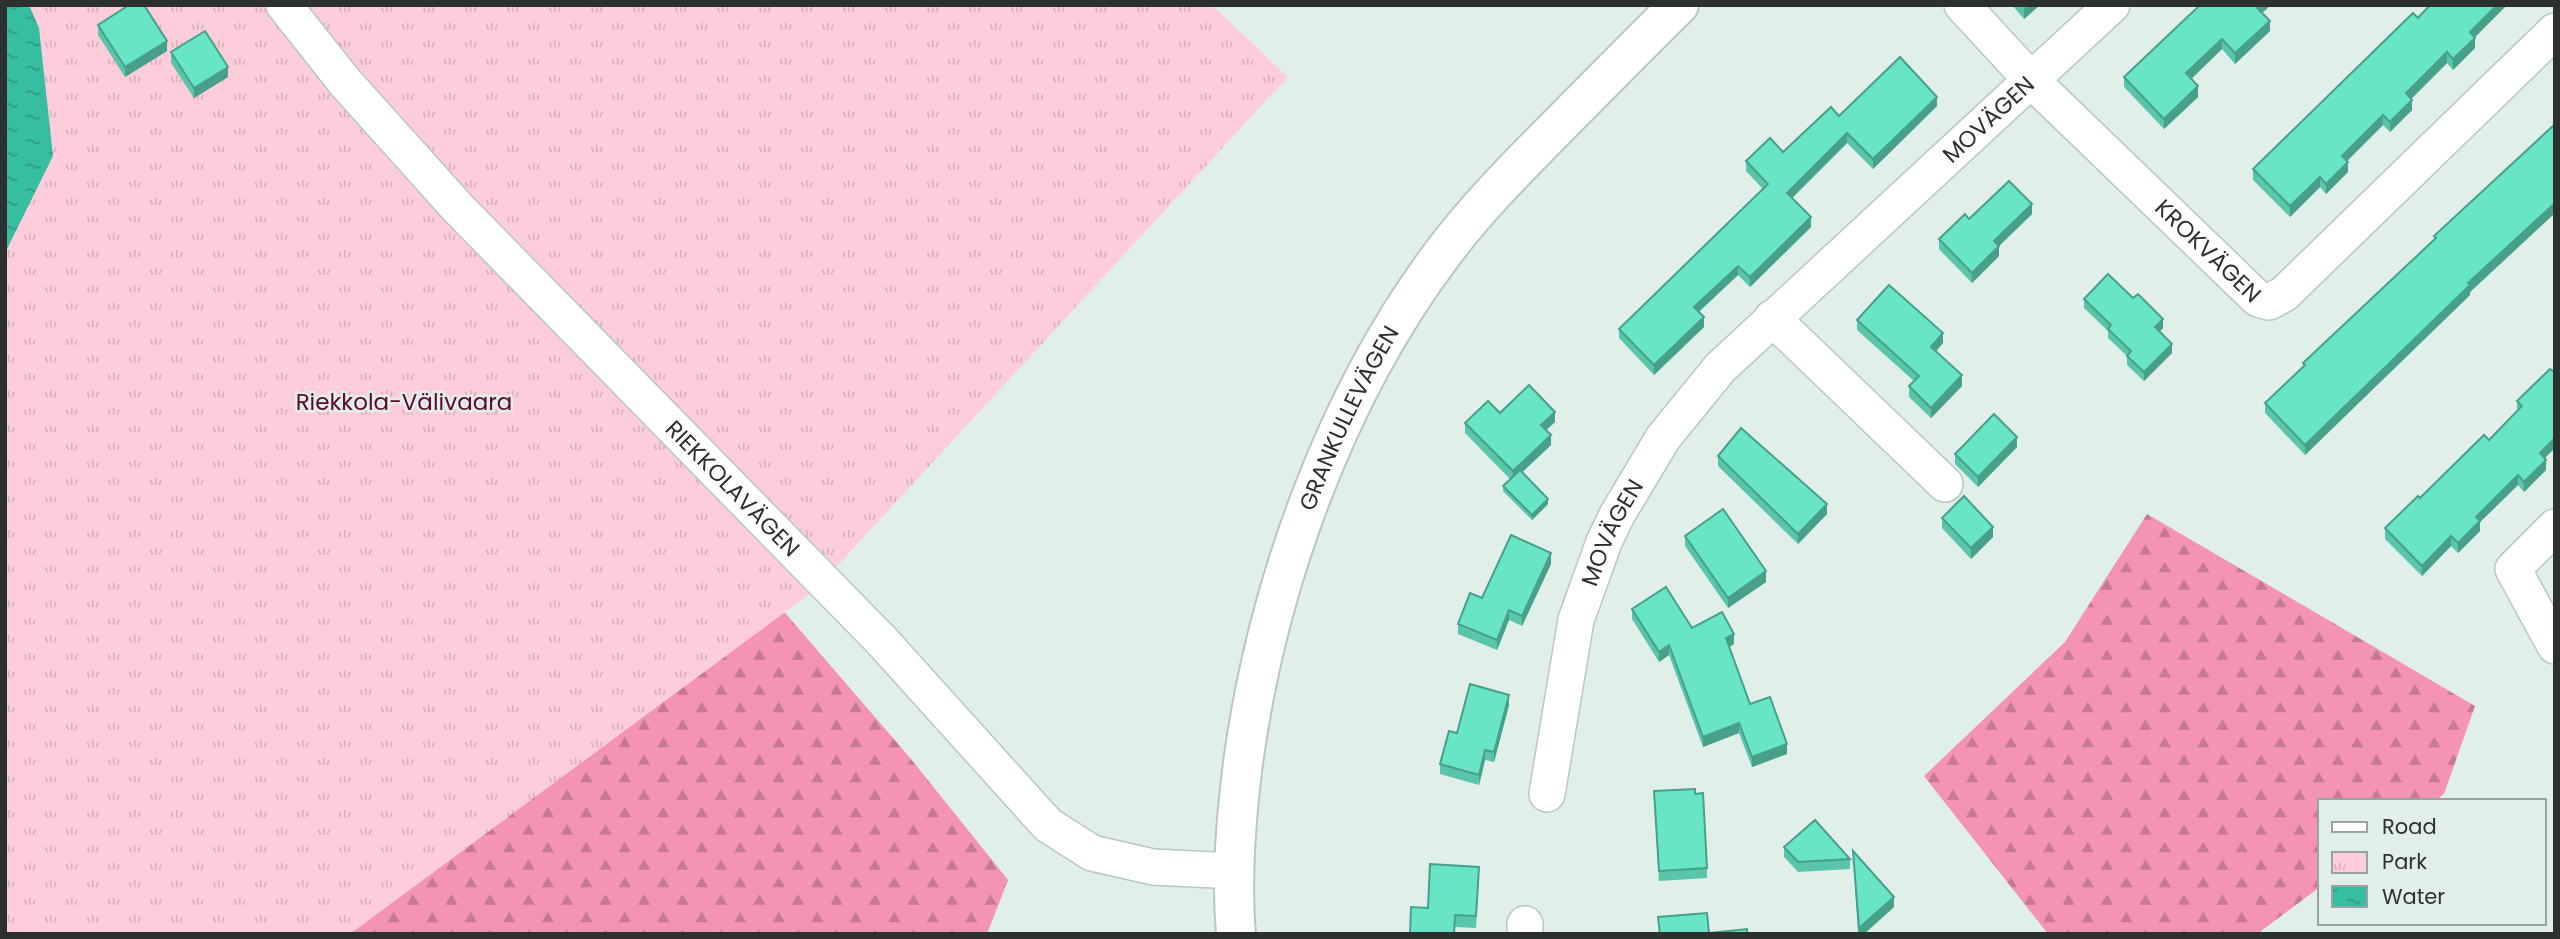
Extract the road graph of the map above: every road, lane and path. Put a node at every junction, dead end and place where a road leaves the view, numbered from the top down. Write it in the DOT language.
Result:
graph roads {
  1 [pos="284,5"];
  2 [pos="1679,5"];
  3 [pos="1962,5"];
  4 [pos="2112,5"];
  5 [pos="2555,31"];
  6 [pos="2032,81"];
  7 [pos="1772,318"];
  8 [pos="1945,484"];
  9 [pos="2555,527"];
  10 [pos="2555,646"];
  11 [pos="1547,794"];
  12 [pos="1235,871"];
  13 [pos="1236,934"];
  1 -- 12 [label="street, RIEKKOLAVÄGEN"];
  2 -- 12 [label="street, GRANKULLEVÄGEN"];
  3 -- 6 [label="street, KROKVÄGEN"];
  4 -- 6 [label="street, MOVÄGEN"];
  5 -- 6 [label="street, KROKVÄGEN"];
  6 -- 7 [label="street, MOVÄGEN"];
  7 -- 8 [label="street"];
  7 -- 11 [label="street, MOVÄGEN"];
  9 -- 10 [label="street"];
  12 -- 13 [label="street, GRANKULLEVÄGEN"];
}
